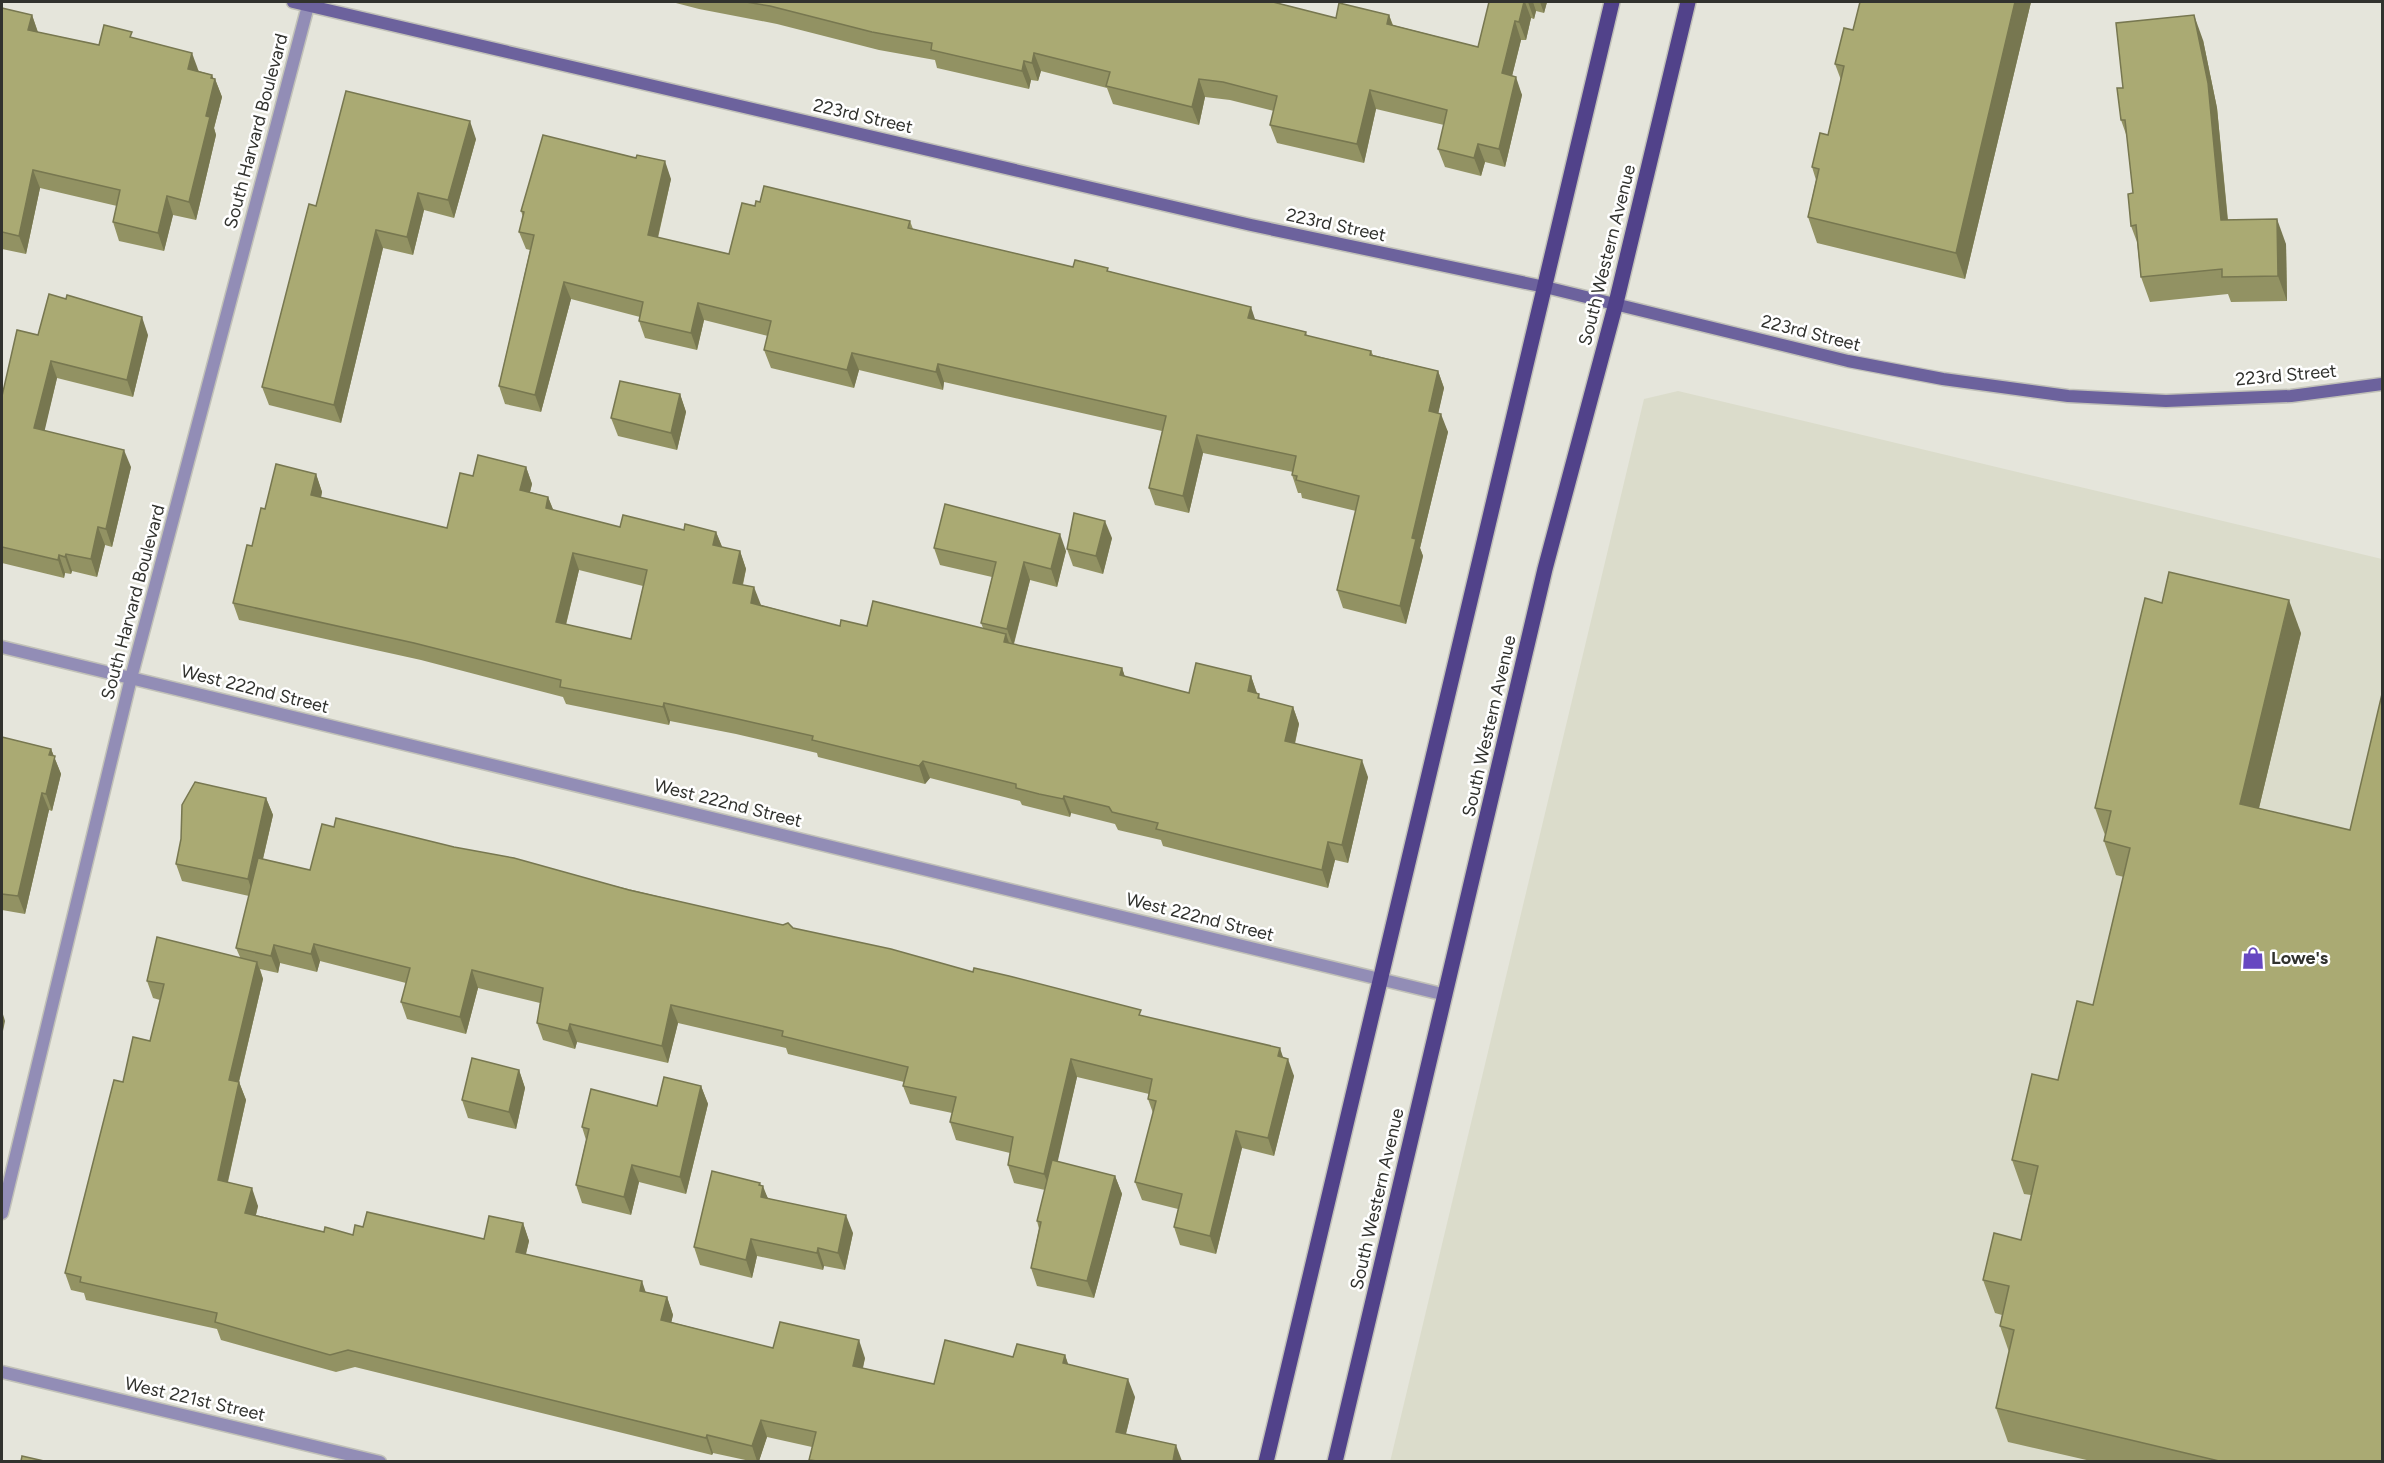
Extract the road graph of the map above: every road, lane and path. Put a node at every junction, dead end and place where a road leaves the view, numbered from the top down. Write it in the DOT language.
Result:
graph roads {
  1 [pos="293,2"];
  2 [pos="1612,2"];
  3 [pos="1688,2"];
  4 [pos="309,3"];
  5 [pos="1545,287"];
  6 [pos="1616,303"];
  7 [pos="2382,384"];
  8 [pos="2,647"];
  9 [pos="131,678"];
  10 [pos="1382,979"];
  11 [pos="1446,995"];
  12 [pos="2,1213"];
  13 [pos="2,1372"];
  14 [pos="380,1461"];
  15 [pos="1266,1461"];
  16 [pos="1335,1461"];
  1 -- 4 [label="main road, 223rd Street"];
  2 -- 5 [label="main road"];
  3 -- 6 [label="main road, South Western Avenue"];
  4 -- 5 [label="main road, 223rd Street"];
  4 -- 9 [label="street, South Harvard Boulevard"];
  5 -- 6 [label="main road, 223rd Street"];
  5 -- 10 [label="main road"];
  6 -- 7 [label="main road, 223rd Street"];
  6 -- 11 [label="main road, South Western Avenue"];
  8 -- 9 [label="street, West 222nd Street"];
  9 -- 10 [label="street, West 222nd Street"];
  9 -- 12 [label="street, South Harvard Boulevard"];
  10 -- 11 [label="street, West 222nd Street"];
  10 -- 15 [label="main road"];
  11 -- 16 [label="main road, South Western Avenue"];
  13 -- 14 [label="street, West 221st Street"];
}
